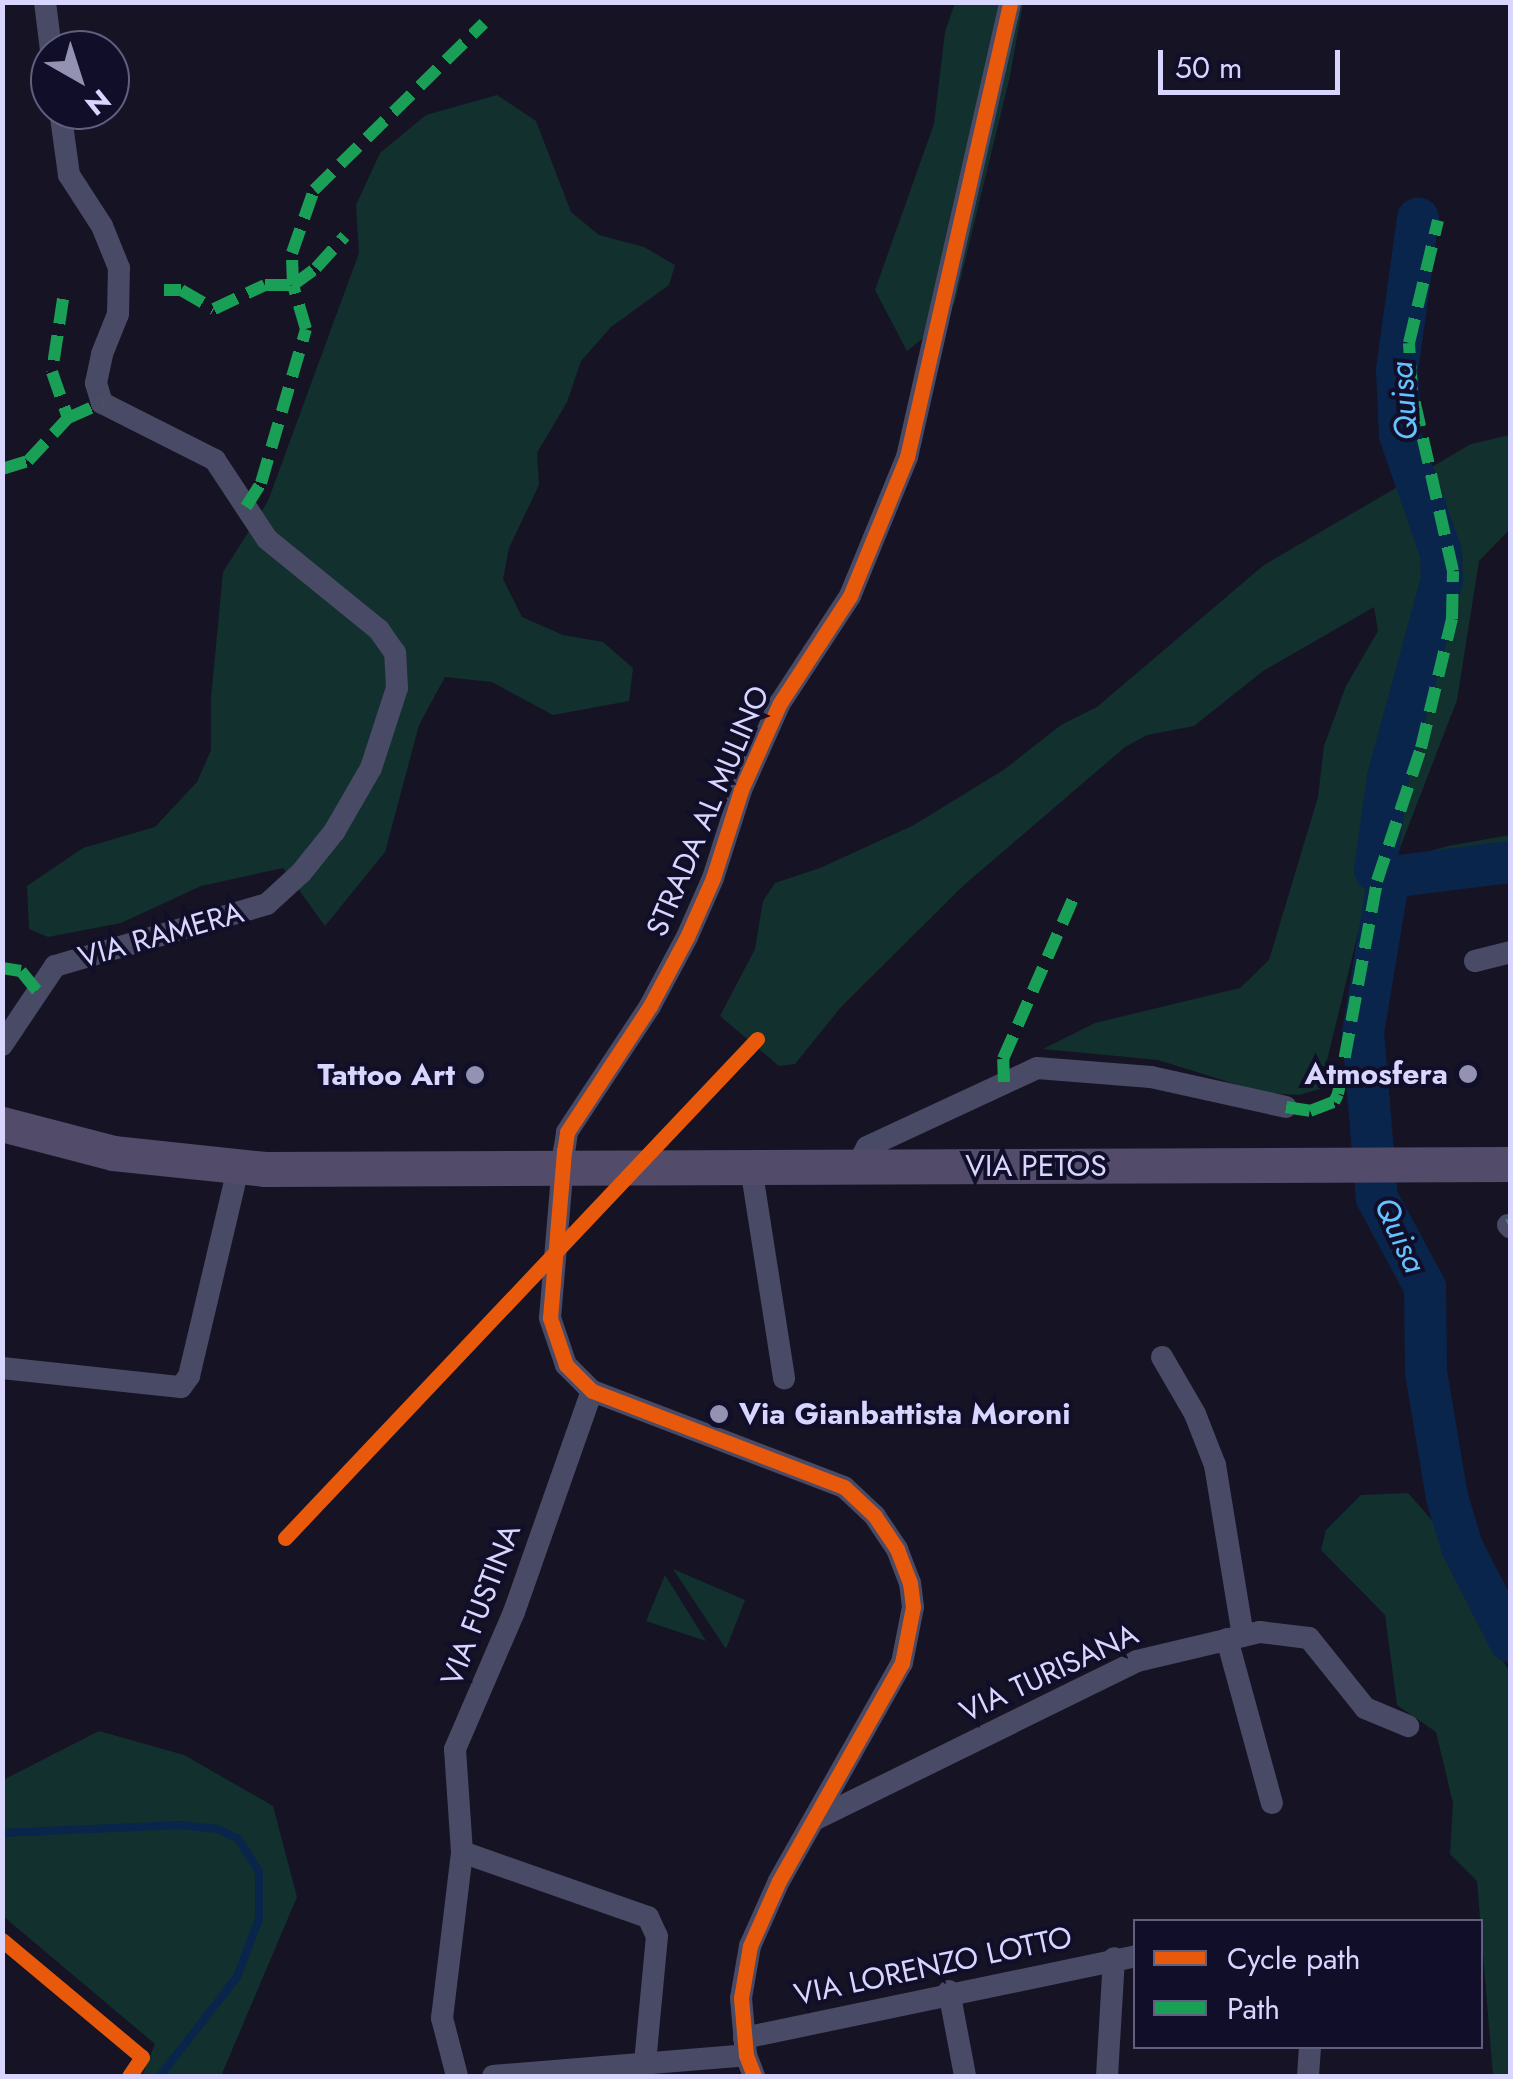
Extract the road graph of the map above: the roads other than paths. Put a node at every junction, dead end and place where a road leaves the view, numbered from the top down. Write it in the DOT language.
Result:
graph roads {
  1 [pos="45,2"];
  2 [pos="1010,2"];
  3 [pos="49,30"];
  4 [pos="63,130"];
  5 [pos="1510,952"];
  6 [pos="1475,961"];
  7 [pos="2,1045"];
  8 [pos="1286,1106"];
  9 [pos="2,1124"];
  10 [pos="1510,1164"];
  11 [pos="857,1166"];
  12 [pos="750,1167"];
  13 [pos="238,1168"];
  14 [pos="562,1171"];
  15 [pos="1162,1358"];
  16 [pos="2,1368"];
  17 [pos="784,1378"];
  18 [pos="592,1390"];
  19 [pos="1235,1638"];
  20 [pos="1408,1726"];
  21 [pos="1272,1803"];
  22 [pos="814,1820"];
  23 [pos="462,1852"];
  24 [pos="1124,1957"];
  25 [pos="949,1992"];
  26 [pos="1310,2049"];
  27 [pos="748,2056"];
  28 [pos="645,2064"];
  29 [pos="457,2076"];
  30 [pos="493,2076"];
  31 [pos="965,2076"];
  32 [pos="1107,2076"];
  33 [pos="1308,2076"];
  1 -- 3 [label="street"];
  2 -- 14 [label="street, STRADA AL MULINO"];
  4 -- 7 [label="street, VIA RAMERA"];
  5 -- 6 [label="street"];
  8 -- 11 [label="street"];
  9 -- 13 [label="main road"];
  10 -- 11 [label="main road, VIA PETOS"];
  11 -- 12 [label="main road, VIA PETOS"];
  12 -- 14 [label="main road, VIA PETOS"];
  12 -- 17 [label="street"];
  13 -- 14 [label="main road"];
  13 -- 16 [label="street"];
  14 -- 18 [label="street"];
  15 -- 19 [label="street"];
  18 -- 22 [label="street"];
  18 -- 23 [label="street, VIA FUSTINA"];
  19 -- 20 [label="street, VIA TURISANA"];
  19 -- 21 [label="street"];
  19 -- 22 [label="street, VIA TURISANA"];
  22 -- 27 [label="street"];
  23 -- 28 [label="street"];
  23 -- 29 [label="street, VIA FUSTINA"];
  24 -- 25 [label="street, VIA LORENZO LOTTO"];
  24 -- 32 [label="street"];
  25 -- 27 [label="street, VIA LORENZO LOTTO"];
  25 -- 31 [label="street"];
  26 -- 33 [label="street"];
  27 -- 28 [label="street"];
  28 -- 30 [label="street"];
}
